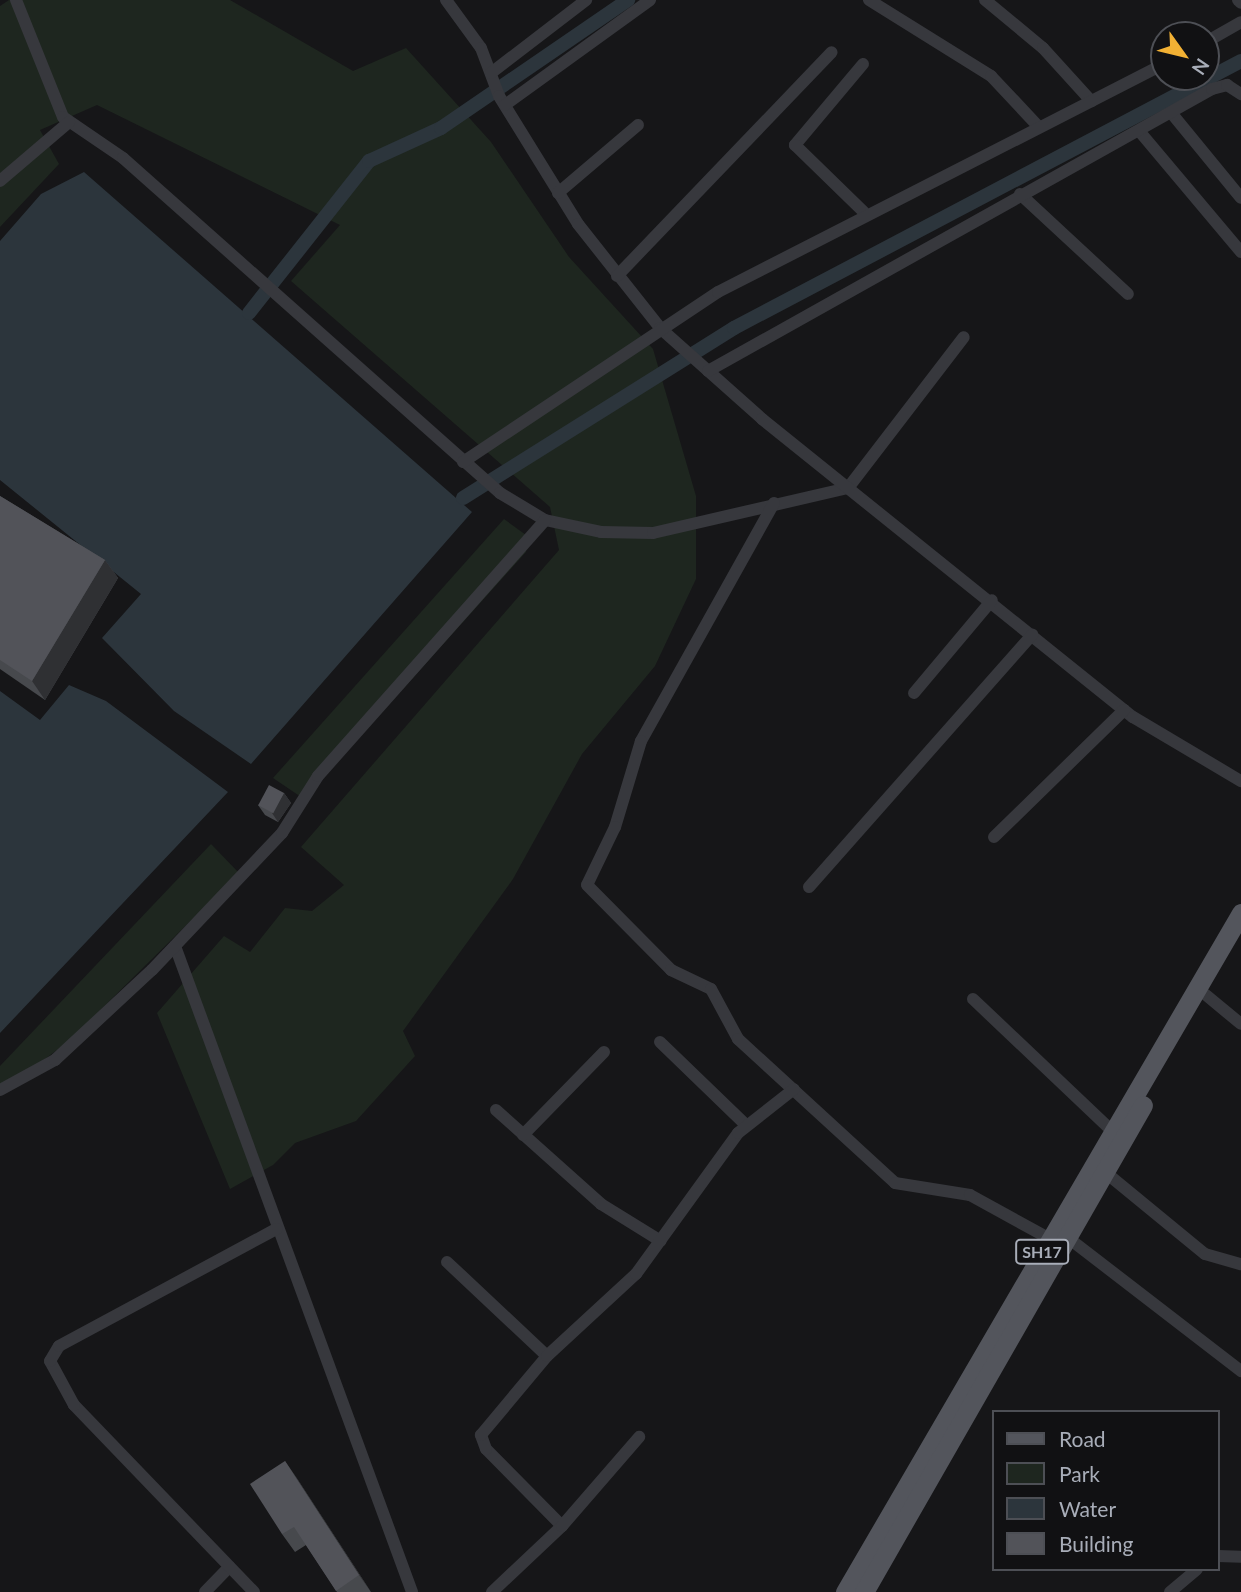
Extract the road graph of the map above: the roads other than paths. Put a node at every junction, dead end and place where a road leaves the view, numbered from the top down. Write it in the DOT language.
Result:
graph roads {
  1 [pos="16,0"];
  2 [pos="446,0"];
  3 [pos="586,0"];
  4 [pos="650,0"];
  5 [pos="869,0"];
  6 [pos="985,0"];
  7 [pos="1241,22"];
  8 [pos="1220,34"];
  9 [pos="832,52"];
  10 [pos="863,64"];
  11 [pos="1150,71"];
  12 [pos="493,77"];
  13 [pos="1241,94"];
  14 [pos="502,101"];
  15 [pos="1091,101"];
  16 [pos="1173,115"];
  17 [pos="69,122"];
  18 [pos="638,125"];
  19 [pos="1038,127"];
  20 [pos="1140,132"];
  21 [pos="0,181"];
  22 [pos="558,193"];
  23 [pos="1020,194"];
  24 [pos="1241,198"];
  25 [pos="864,212"];
  26 [pos="1241,252"];
  27 [pos="617,276"];
  28 [pos="1128,294"];
  29 [pos="660,328"];
  30 [pos="964,337"];
  31 [pos="706,369"];
  32 [pos="468,466"];
  33 [pos="848,488"];
  34 [pos="775,503"];
  35 [pos="544,520"];
  36 [pos="992,600"];
  37 [pos="1032,635"];
  38 [pos="914,693"];
  39 [pos="1124,710"];
  40 [pos="1241,780"];
  41 [pos="994,837"];
  42 [pos="809,887"];
  43 [pos="1241,913"];
  44 [pos="1241,935"];
  45 [pos="176,946"];
  46 [pos="1206,995"];
  47 [pos="974,999"];
  48 [pos="1241,1024"];
  49 [pos="660,1042"];
  50 [pos="604,1052"];
  51 [pos="794,1089"];
  52 [pos="0,1090"];
  53 [pos="496,1110"];
  54 [pos="746,1125"];
  55 [pos="1112,1131"];
  56 [pos="523,1135"];
  57 [pos="1105,1172"];
  58 [pos="276,1229"];
  59 [pos="1059,1238"];
  60 [pos="661,1241"];
  61 [pos="447,1262"];
  62 [pos="1241,1264"];
  63 [pos="547,1356"];
  64 [pos="1241,1371"];
  65 [pos="639,1437"];
  66 [pos="562,1526"];
  67 [pos="1220,1556"];
  68 [pos="1241,1557"];
  69 [pos="229,1567"];
  70 [pos="1195,1571"];
  71 [pos="205,1592"];
  72 [pos="254,1592"];
  73 [pos="412,1592"];
  74 [pos="492,1592"];
  75 [pos="845,1592"];
  76 [pos="864,1592"];
  77 [pos="1170,1592"];
  1 -- 17 [label="street"];
  2 -- 12 [label="street"];
  3 -- 12 [label="street"];
  4 -- 14 [label="street"];
  5 -- 19 [label="street"];
  6 -- 15 [label="street"];
  7 -- 8 [label="street"];
  9 -- 27 [label="street"];
  10 -- 25 [label="street"];
  11 -- 15 [label="street"];
  12 -- 14 [label="street"];
  13 -- 16 [label="street"];
  14 -- 22 [label="street"];
  15 -- 19 [label="street"];
  16 -- 20 [label="street"];
  16 -- 24 [label="street"];
  17 -- 21 [label="street"];
  17 -- 32 [label="street"];
  18 -- 22 [label="street"];
  19 -- 25 [label="street"];
  20 -- 23 [label="street"];
  20 -- 26 [label="street"];
  22 -- 27 [label="street"];
  23 -- 28 [label="street"];
  23 -- 31 [label="street"];
  25 -- 29 [label="street"];
  27 -- 29 [label="street"];
  29 -- 31 [label="street"];
  29 -- 32 [label="street"];
  30 -- 33 [label="street"];
  31 -- 33 [label="street"];
  32 -- 35 [label="street"];
  33 -- 34 [label="street"];
  33 -- 36 [label="street"];
  34 -- 35 [label="street"];
  34 -- 51 [label="street"];
  35 -- 45 [label="street"];
  36 -- 37 [label="street"];
  36 -- 38 [label="street"];
  37 -- 39 [label="street"];
  37 -- 42 [label="street"];
  39 -- 40 [label="street"];
  39 -- 41 [label="street"];
  43 -- 55 [label="main road, SH17"];
  44 -- 46 [label="main road, SH17"];
  45 -- 52 [label="street"];
  45 -- 58 [label="street"];
  46 -- 48 [label="street"];
  46 -- 57 [label="main road, SH17"];
  47 -- 55 [label="street"];
  49 -- 54 [label="street"];
  50 -- 56 [label="street"];
  51 -- 54 [label="street"];
  51 -- 59 [label="street"];
  53 -- 56 [label="street"];
  54 -- 60 [label="street"];
  55 -- 59 [label="main road, SH17"];
  56 -- 60 [label="street"];
  57 -- 59 [label="main road, SH17"];
  57 -- 62 [label="street"];
  58 -- 69 [label="street"];
  58 -- 73 [label="street"];
  59 -- 64 [label="street"];
  59 -- 75 [label="main road, SH17"];
  59 -- 76 [label="main road, SH17"];
  60 -- 63 [label="street"];
  61 -- 63 [label="street"];
  63 -- 66 [label="street"];
  65 -- 66 [label="street"];
  66 -- 74 [label="street"];
  67 -- 68 [label="street"];
  69 -- 71 [label="street"];
  69 -- 72 [label="street"];
  70 -- 77 [label="street"];
}
